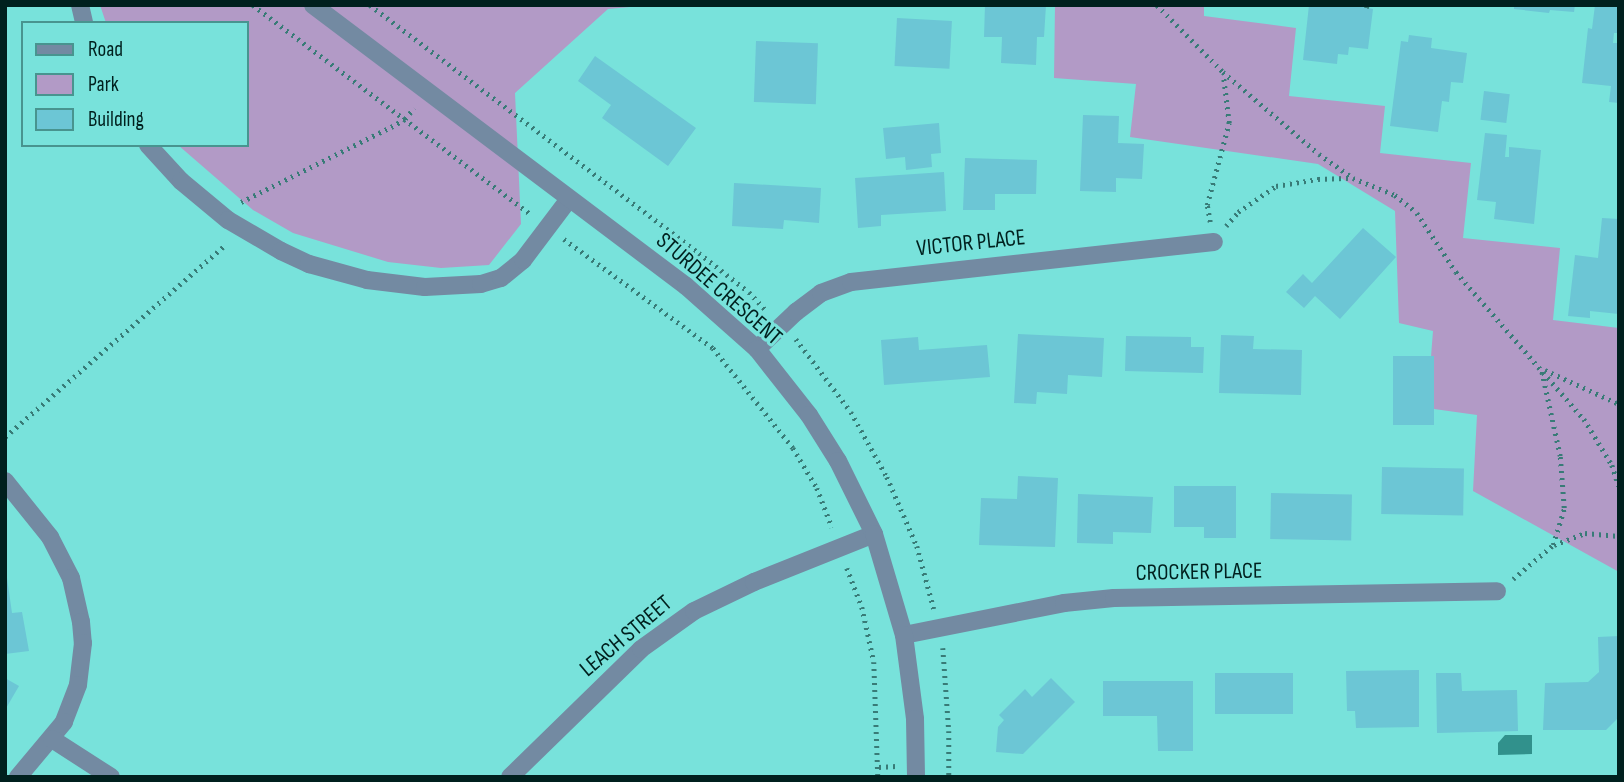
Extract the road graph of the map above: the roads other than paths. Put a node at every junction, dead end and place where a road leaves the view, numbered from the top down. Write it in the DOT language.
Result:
graph roads {
  1 [pos="313,5"];
  2 [pos="150,147"];
  3 [pos="569,199"];
  4 [pos="1214,242"];
  5 [pos="757,349"];
  6 [pos="5,481"];
  7 [pos="874,534"];
  8 [pos="1497,591"];
  9 [pos="904,635"];
  10 [pos="52,739"];
  11 [pos="18,777"];
  12 [pos="111,777"];
  13 [pos="510,777"];
  14 [pos="916,777"];
  1 -- 3 [label="street, STURDEE CRESCENT"];
  2 -- 3 [label="street"];
  3 -- 5 [label="street, STURDEE CRESCENT"];
  4 -- 5 [label="street, VICTOR PLACE"];
  5 -- 7 [label="street, STURDEE CRESCENT"];
  6 -- 10 [label="street"];
  7 -- 9 [label="street, STURDEE CRESCENT"];
  7 -- 13 [label="street, LEACH STREET"];
  8 -- 9 [label="street, CROCKER PLACE"];
  9 -- 14 [label="street, STURDEE CRESCENT"];
  10 -- 11 [label="street"];
  10 -- 12 [label="street"];
}
